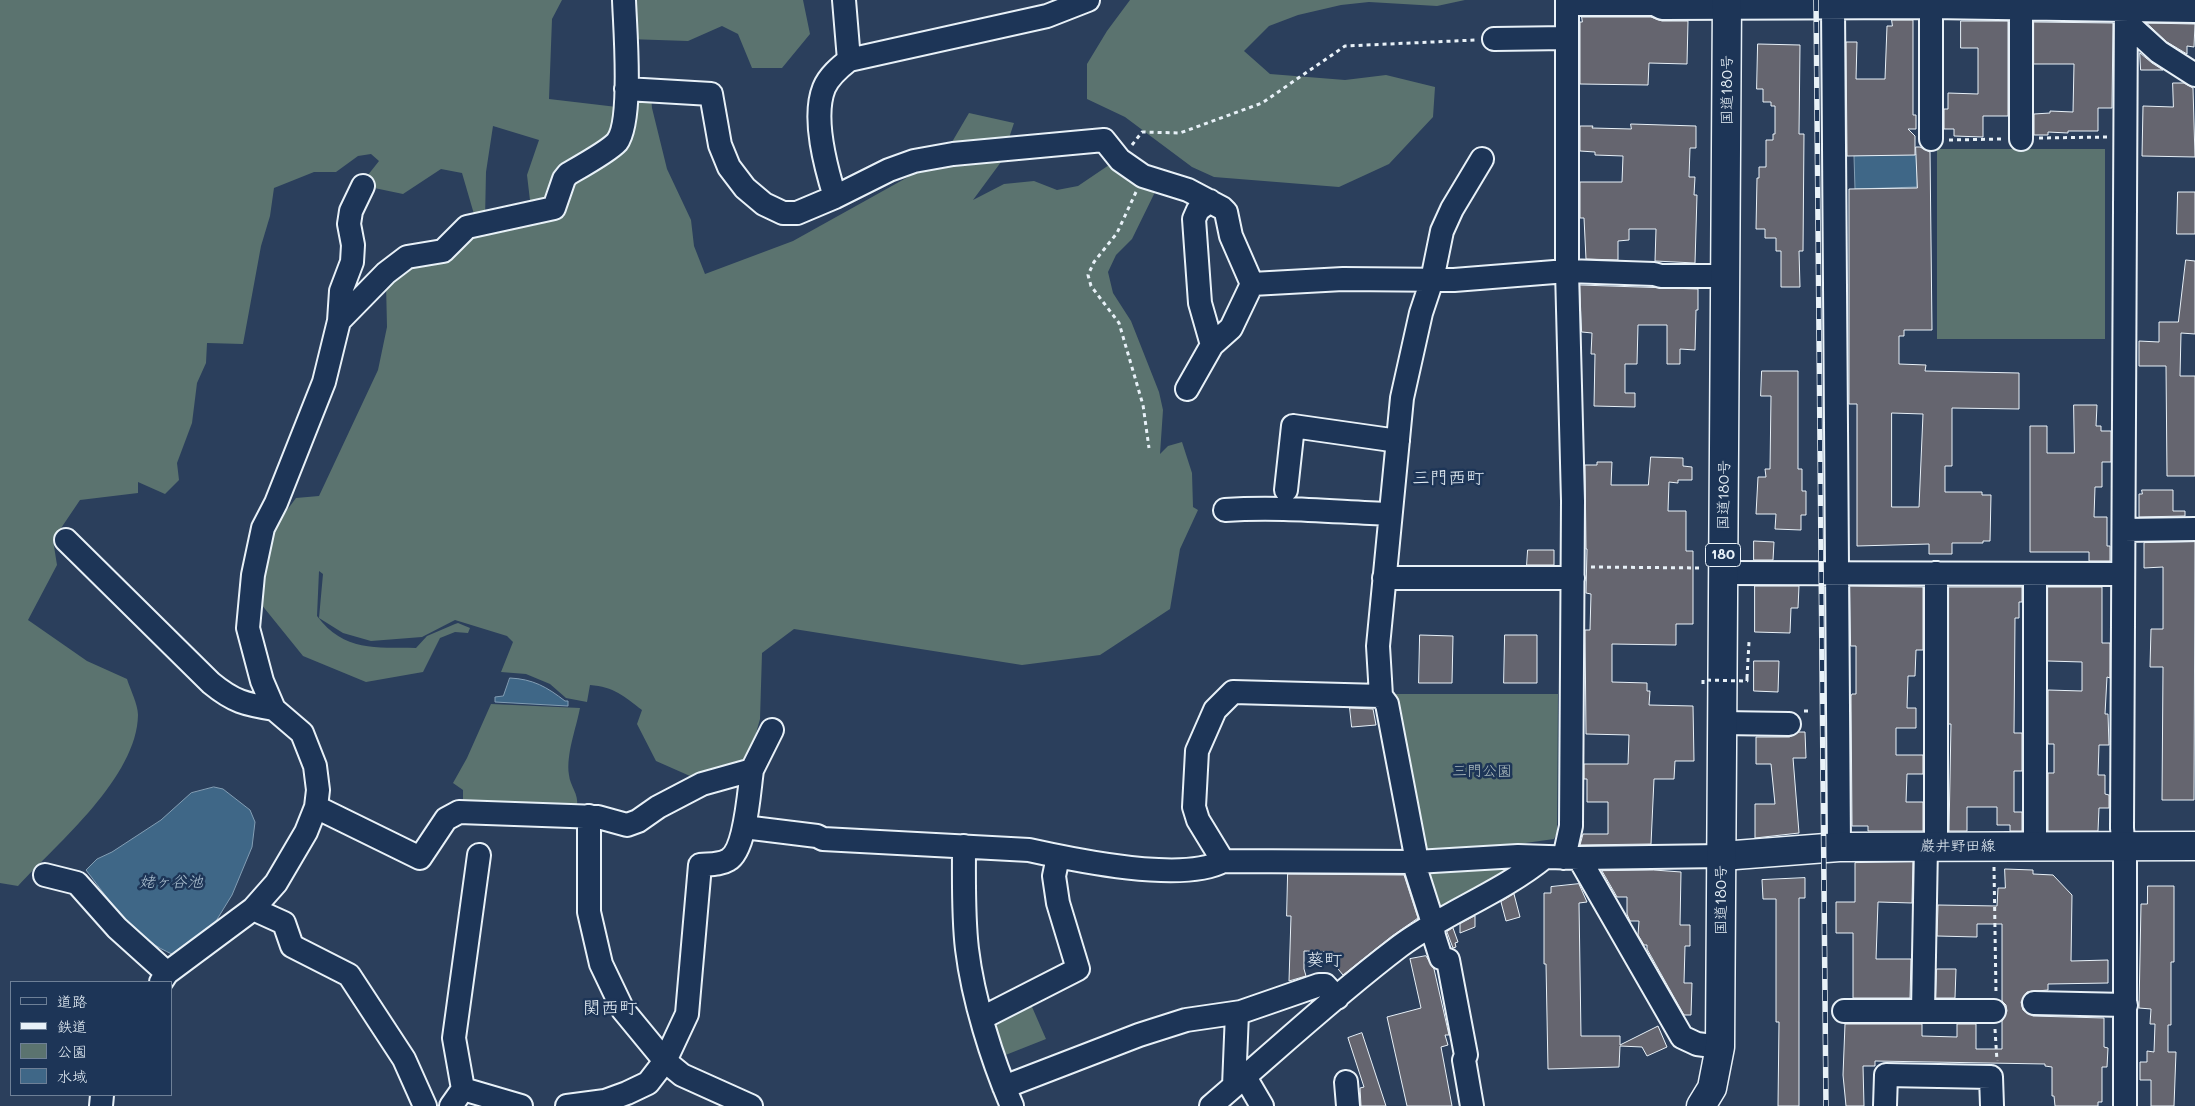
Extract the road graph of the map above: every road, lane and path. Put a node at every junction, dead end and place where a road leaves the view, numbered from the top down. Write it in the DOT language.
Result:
graph roads {
  1 [pos="624,0"];
  2 [pos="844,0"];
  3 [pos="1088,0"];
  4 [pos="1567,2"];
  5 [pos="1931,3"];
  6 [pos="1727,4"];
  7 [pos="2021,4"];
  8 [pos="1833,7"];
  9 [pos="2126,11"];
  10 [pos="2195,11"];
  11 [pos="1561,38"];
  12 [pos="1494,39"];
  13 [pos="850,60"];
  14 [pos="2195,75"];
  15 [pos="626,89"];
  16 [pos="1931,139"];
  17 [pos="2021,139"];
  18 [pos="1482,159"];
  19 [pos="1120,160"];
  20 [pos="1143,176"];
  21 [pos="363,186"];
  22 [pos="835,198"];
  23 [pos="1210,200"];
  24 [pos="1567,271"];
  25 [pos="1726,276"];
  26 [pos="1432,280"];
  27 [pos="1252,284"];
  28 [pos="339,321"];
  29 [pos="1212,345"];
  30 [pos="1187,389"];
  31 [pos="1398,441"];
  32 [pos="1149,448"];
  33 [pos="1286,490"];
  34 [pos="1225,510"];
  35 [pos="1390,514"];
  36 [pos="2195,529"];
  37 [pos="2124,530"];
  38 [pos="66,540"];
  39 [pos="1723,571"];
  40 [pos="1573,573"];
  41 [pos="1838,573"];
  42 [pos="1936,574"];
  43 [pos="2035,574"];
  44 [pos="2123,574"];
  45 [pos="1384,578"];
  46 [pos="1748,644"];
  47 [pos="1703,684"];
  48 [pos="1381,696"];
  49 [pos="274,709"];
  50 [pos="1722,723"];
  51 [pos="1789,724"];
  52 [pos="772,730"];
  53 [pos="752,770"];
  54 [pos="316,807"];
  55 [pos="589,816"];
  56 [pos="744,827"];
  57 [pos="2124,845"];
  58 [pos="964,846"];
  59 [pos="1931,846"];
  60 [pos="1994,846"];
  61 [pos="2035,846"];
  62 [pos="2195,846"];
  63 [pos="1839,847"];
  64 [pos="480,856"];
  65 [pos="1722,856"];
  66 [pos="1058,857"];
  67 [pos="1563,858"];
  68 [pos="1223,861"];
  69 [pos="1416,862"];
  70 [pos="45,875"];
  71 [pos="254,908"];
  72 [pos="1432,925"];
  73 [pos="164,978"];
  74 [pos="1337,998"];
  75 [pos="2034,1003"];
  76 [pos="2126,1004"];
  77 [pos="1844,1011"];
  78 [pos="1923,1011"];
  79 [pos="1994,1011"];
  80 [pos="1237,1013"];
  81 [pos="982,1018"];
  82 [pos="1720,1048"];
  83 [pos="665,1061"];
  84 [pos="1991,1077"];
  85 [pos="1240,1081"];
  86 [pos="1346,1082"];
  87 [pos="457,1097"];
  88 [pos="1008,1097"];
  89 [pos="425,1106"];
  90 [pos="521,1106"];
  91 [pos="567,1106"];
  92 [pos="751,1106"];
  93 [pos="1211,1106"];
  94 [pos="1262,1106"];
  95 [pos="1348,1106"];
  96 [pos="1472,1106"];
  97 [pos="1701,1106"];
  98 [pos="1885,1106"];
  99 [pos="1992,1106"];
  100 [pos="2125,1106"];
  1 -- 15 [label="street"];
  2 -- 13 [label="street"];
  3 -- 13 [label="street"];
  4 -- 6 [label="street"];
  4 -- 11 [label="street"];
  5 -- 7 [label="street"];
  5 -- 8 [label="street"];
  5 -- 16 [label="street"];
  6 -- 8 [label="street"];
  6 -- 25 [label="main road, 国道180号 / 180"];
  7 -- 9 [label="street"];
  7 -- 17 [label="street"];
  8 -- 41 [label="street"];
  9 -- 10 [label="street"];
  9 -- 14 [label="street"];
  9 -- 37 [label="street"];
  11 -- 12 [label="street"];
  11 -- 24 [label="street"];
  12 -- 19 [label="path"];
  13 -- 22 [label="street"];
  15 -- 22 [label="street"];
  15 -- 28 [label="street"];
  18 -- 26 [label="street"];
  19 -- 20 [label="street"];
  19 -- 22 [label="street"];
  20 -- 23 [label="street"];
  20 -- 32 [label="path"];
  21 -- 28 [label="street"];
  23 -- 27 [label="street"];
  23 -- 29 [label="street"];
  24 -- 25 [label="street"];
  24 -- 26 [label="street"];
  24 -- 40 [label="street"];
  25 -- 39 [label="main road, 国道180号 / 180"];
  26 -- 27 [label="street"];
  26 -- 31 [label="street"];
  27 -- 29 [label="street"];
  28 -- 49 [label="street"];
  29 -- 30 [label="street"];
  31 -- 33 [label="street"];
  31 -- 35 [label="street"];
  34 -- 35 [label="street"];
  35 -- 45 [label="street"];
  36 -- 37 [label="street"];
  37 -- 44 [label="street"];
  38 -- 49 [label="street"];
  39 -- 40 [label="path"];
  39 -- 41 [label="street"];
  39 -- 50 [label="main road, 国道180号 / 180"];
  40 -- 45 [label="street"];
  40 -- 67 [label="street"];
  41 -- 42 [label="street"];
  41 -- 63 [label="street"];
  42 -- 43 [label="street"];
  42 -- 59 [label="street"];
  43 -- 44 [label="street"];
  43 -- 61 [label="street"];
  44 -- 57 [label="street"];
  45 -- 48 [label="street"];
  46 -- 47 [label="path, bridge"];
  48 -- 68 [label="street"];
  48 -- 69 [label="street"];
  49 -- 54 [label="street"];
  50 -- 51 [label="street"];
  50 -- 65 [label="main road, 国道180号 / 180"];
  52 -- 53 [label="street"];
  53 -- 55 [label="street"];
  53 -- 56 [label="street"];
  54 -- 55 [label="street"];
  54 -- 71 [label="street"];
  55 -- 83 [label="street"];
  56 -- 58 [label="street"];
  56 -- 83 [label="street"];
  57 -- 61 [label="main road, 巌井野田線"];
  57 -- 62 [label="main road, 巌井野田線"];
  57 -- 76 [label="street"];
  58 -- 66 [label="street"];
  58 -- 81 [label="street"];
  59 -- 60 [label="main road, 巌井野田線"];
  59 -- 63 [label="main road, 巌井野田線"];
  59 -- 78 [label="street"];
  60 -- 61 [label="main road, 巌井野田線"];
  60 -- 79 [label="path"];
  63 -- 65 [label="main road, 巌井野田線"];
  64 -- 87 [label="street"];
  65 -- 67 [label="street"];
  65 -- 82 [label="main road, 国道180号 / 180"];
  66 -- 68 [label="street"];
  66 -- 81 [label="street"];
  67 -- 69 [label="street"];
  67 -- 72 [label="street"];
  67 -- 82 [label="street"];
  68 -- 69 [label="street"];
  69 -- 72 [label="street"];
  70 -- 73 [label="street"];
  71 -- 73 [label="street"];
  71 -- 89 [label="street"];
  72 -- 74 [label="street"];
  72 -- 96 [label="street"];
  74 -- 80 [label="street"];
  74 -- 85 [label="street"];
  75 -- 76 [label="street"];
  76 -- 100 [label="street"];
  77 -- 78 [label="street"];
  78 -- 79 [label="street"];
  79 -- 84 [label="path"];
  80 -- 85 [label="street"];
  80 -- 88 [label="street"];
  81 -- 88 [label="street"];
  82 -- 97 [label="main road, 国道180号 / 180"];
  83 -- 91 [label="street"];
  83 -- 92 [label="street"];
  84 -- 98 [label="street"];
  84 -- 99 [label="street"];
  85 -- 93 [label="street"];
  85 -- 94 [label="street"];
  86 -- 95 [label="street"];
  87 -- 90 [label="street"];
}
